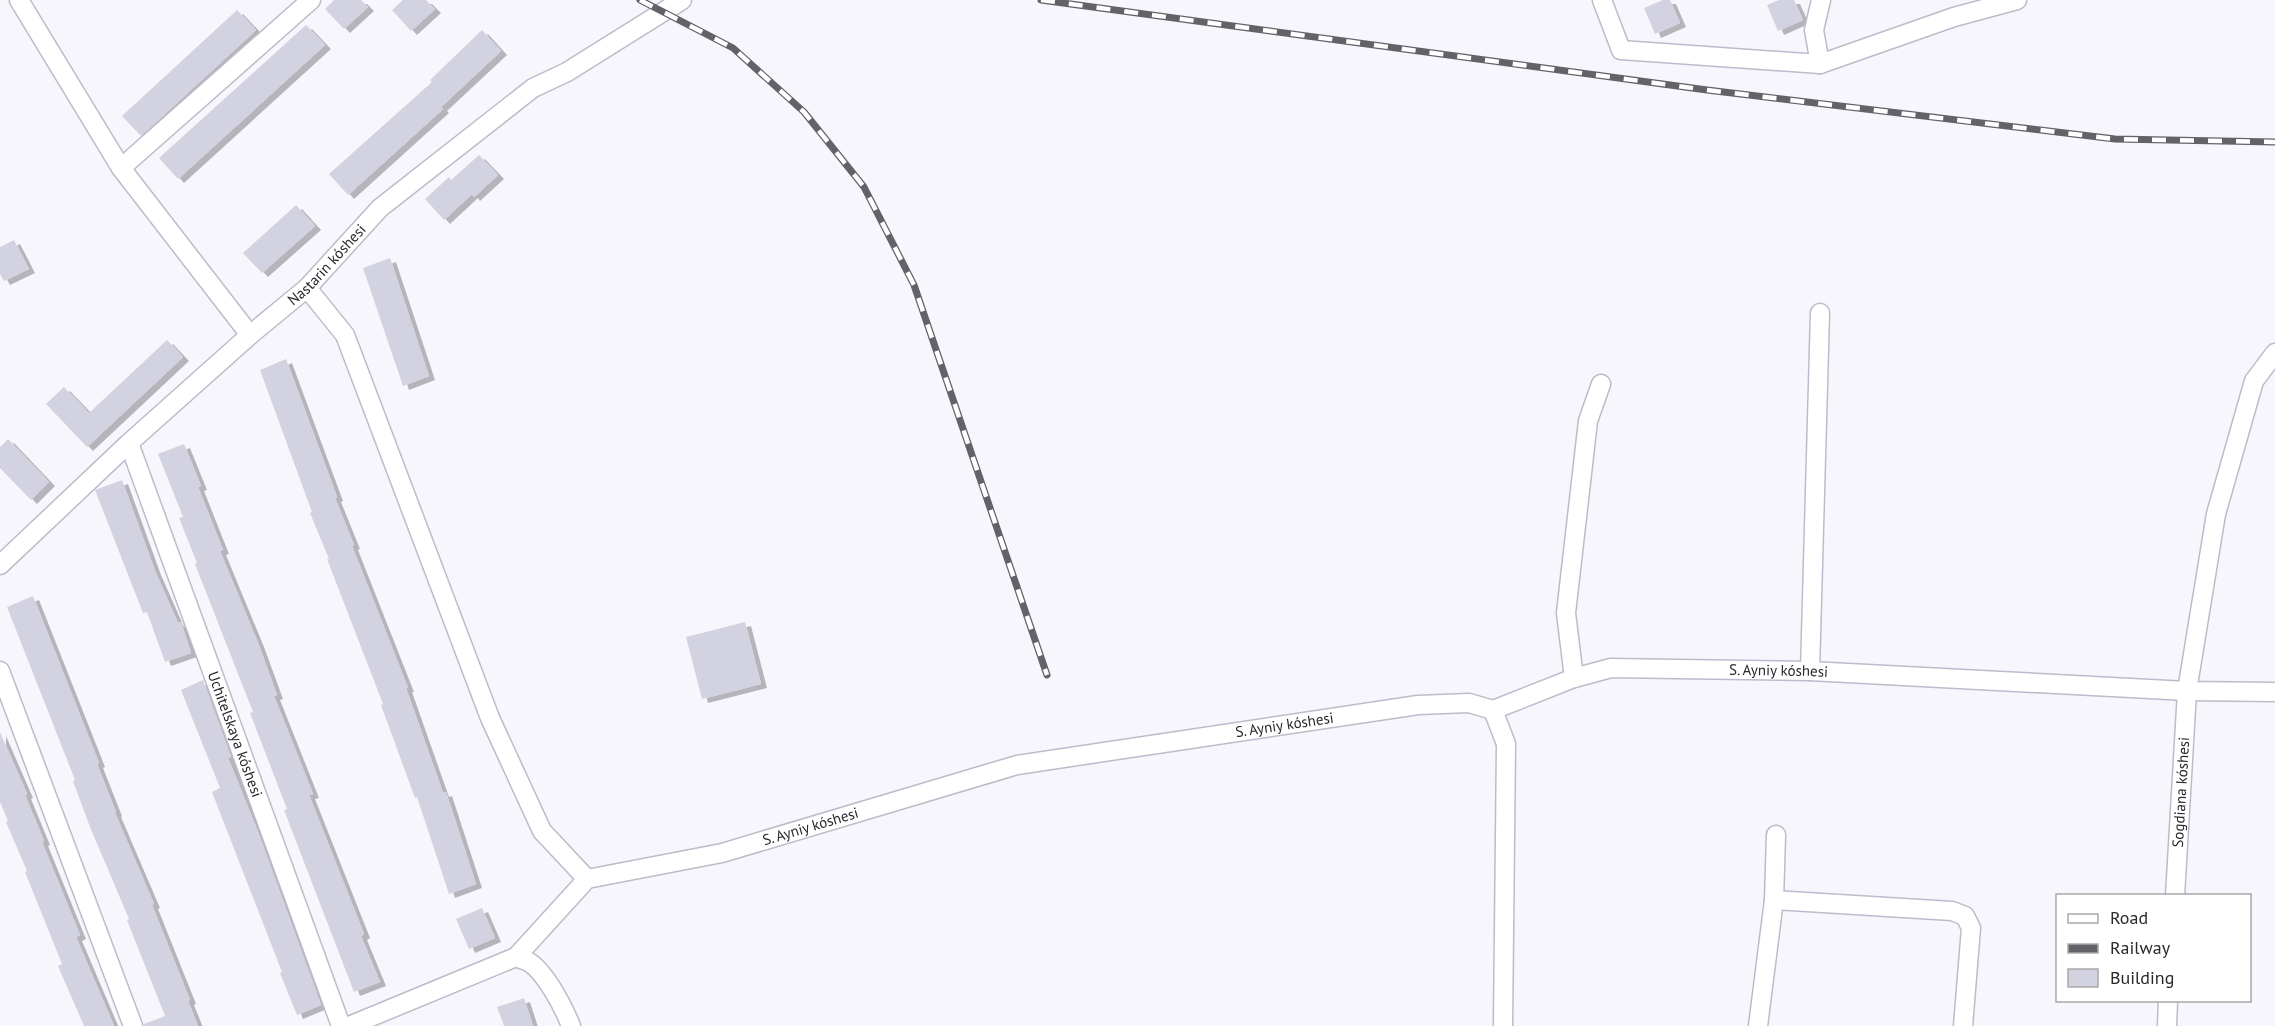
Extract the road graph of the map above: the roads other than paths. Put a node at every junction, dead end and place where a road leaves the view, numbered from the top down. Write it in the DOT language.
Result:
graph roads {
  1 [pos="19,0"];
  2 [pos="311,0"];
  3 [pos="682,0"];
  4 [pos="1602,0"];
  5 [pos="1821,0"];
  6 [pos="2017,0"];
  7 [pos="1820,64"];
  8 [pos="122,168"];
  9 [pos="307,288"];
  10 [pos="1820,313"];
  11 [pos="250,335"];
  12 [pos="2275,354"];
  13 [pos="1601,384"];
  14 [pos="129,443"];
  15 [pos="0,565"];
  16 [pos="0,671"];
  17 [pos="1810,671"];
  18 [pos="1574,678"];
  19 [pos="2187,691"];
  20 [pos="2275,692"];
  21 [pos="1492,710"];
  22 [pos="1776,835"];
  23 [pos="587,879"];
  24 [pos="2175,894"];
  25 [pos="1774,900"];
  26 [pos="516,957"];
  27 [pos="2168,1002"];
  28 [pos="133,1026"];
  29 [pos="341,1026"];
  30 [pos="350,1026"];
  31 [pos="571,1026"];
  32 [pos="1503,1026"];
  33 [pos="1758,1026"];
  34 [pos="1963,1026"];
  35 [pos="2167,1026"];
  1 -- 8 [label="street"];
  2 -- 8 [label="street"];
  3 -- 9 [label="street, Nastarin kóshesi"];
  4 -- 7 [label="street"];
  5 -- 7 [label="street"];
  6 -- 7 [label="street"];
  8 -- 11 [label="street"];
  9 -- 11 [label="street, Nastarin kóshesi"];
  9 -- 23 [label="street"];
  10 -- 17 [label="street"];
  11 -- 14 [label="street, Nastarin kóshesi"];
  12 -- 19 [label="street, Sogdiana kóshesi"];
  13 -- 18 [label="street"];
  14 -- 15 [label="street, Nastarin kóshesi"];
  14 -- 29 [label="street, Uchitelskaya kóshesi"];
  16 -- 28 [label="street"];
  17 -- 18 [label="street, S. Ayniy kóshesi"];
  17 -- 19 [label="street, S. Ayniy kóshesi"];
  18 -- 21 [label="street, S. Ayniy kóshesi"];
  19 -- 20 [label="street, S. Ayniy kóshesi"];
  19 -- 24 [label="street, Sogdiana kóshesi"];
  21 -- 23 [label="street, S. Ayniy kóshesi"];
  21 -- 32 [label="street"];
  22 -- 25 [label="street"];
  23 -- 26 [label="street"];
  25 -- 33 [label="street"];
  25 -- 34 [label="street"];
  26 -- 30 [label="street"];
  26 -- 31 [label="street"];
  27 -- 35 [label="street"];
}
